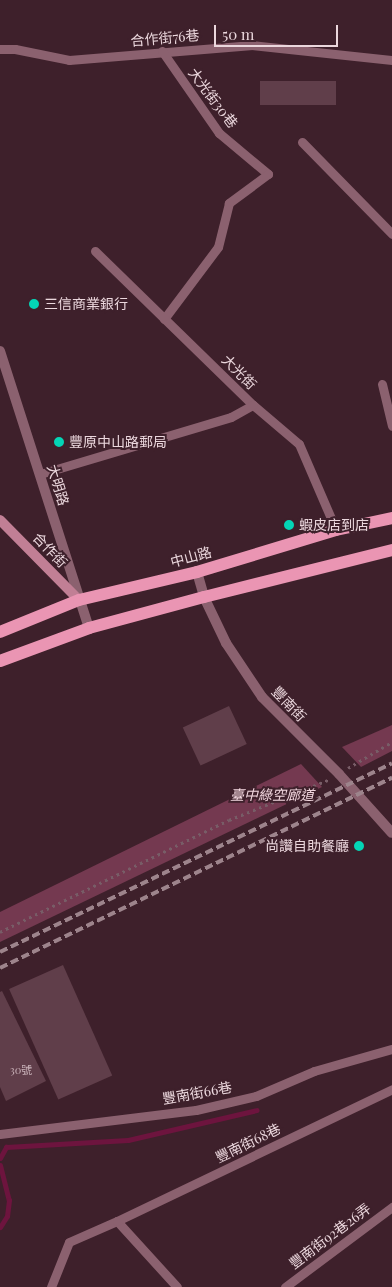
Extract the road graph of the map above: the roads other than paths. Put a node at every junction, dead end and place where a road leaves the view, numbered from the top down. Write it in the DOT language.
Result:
graph roads {
  1 [pos="0,49"];
  2 [pos="162,51"];
  3 [pos="392,60"];
  4 [pos="302,142"];
  5 [pos="392,234"];
  6 [pos="96,251"];
  7 [pos="164,319"];
  8 [pos="0,351"];
  9 [pos="382,384"];
  10 [pos="252,406"];
  11 [pos="392,426"];
  12 [pos="40,474"];
  13 [pos="392,518"];
  14 [pos="0,520"];
  15 [pos="336,530"];
  16 [pos="392,550"];
  17 [pos="197,572"];
  18 [pos="204,597"];
  19 [pos="79,600"];
  20 [pos="89,628"];
  21 [pos="0,632"];
  22 [pos="0,661"];
  23 [pos="392,833"];
  24 [pos="392,1049"];
  25 [pos="392,1089"];
  26 [pos="0,1134"];
  27 [pos="392,1207"];
  28 [pos="117,1221"];
  29 [pos="50,1287"];
  30 [pos="177,1287"];
  31 [pos="285,1287"];
  1 -- 2 [label="lane, 合作街76巷"];
  2 -- 3 [label="lane, 合作街76巷"];
  2 -- 7 [label="lane, 大光街30巷"];
  4 -- 5 [label="lane"];
  6 -- 7 [label="lane, 大光街"];
  7 -- 10 [label="lane, 大光街"];
  8 -- 12 [label="street, 大明路"];
  9 -- 11 [label="lane"];
  10 -- 12 [label="lane"];
  10 -- 15 [label="lane, 大光街"];
  12 -- 19 [label="street, 大明路"];
  13 -- 15 [label="main road, 中山路"];
  14 -- 19 [label="street, 合作街"];
  15 -- 17 [label="main road, 中山路"];
  16 -- 18 [label="main road"];
  17 -- 18 [label="street, 豐南街"];
  17 -- 19 [label="main road, 中山路"];
  18 -- 20 [label="main road"];
  18 -- 23 [label="street, 豐南街"];
  19 -- 20 [label="street, 大明路"];
  19 -- 21 [label="main road, 中山路"];
  20 -- 22 [label="main road"];
  24 -- 26 [label="lane, 豐南街66巷"];
  25 -- 28 [label="lane, 豐南街68巷"];
  27 -- 31 [label="lane, 豐南街92巷26弄"];
  28 -- 29 [label="lane, 豐南街68巷"];
  28 -- 30 [label="lane"];
}
